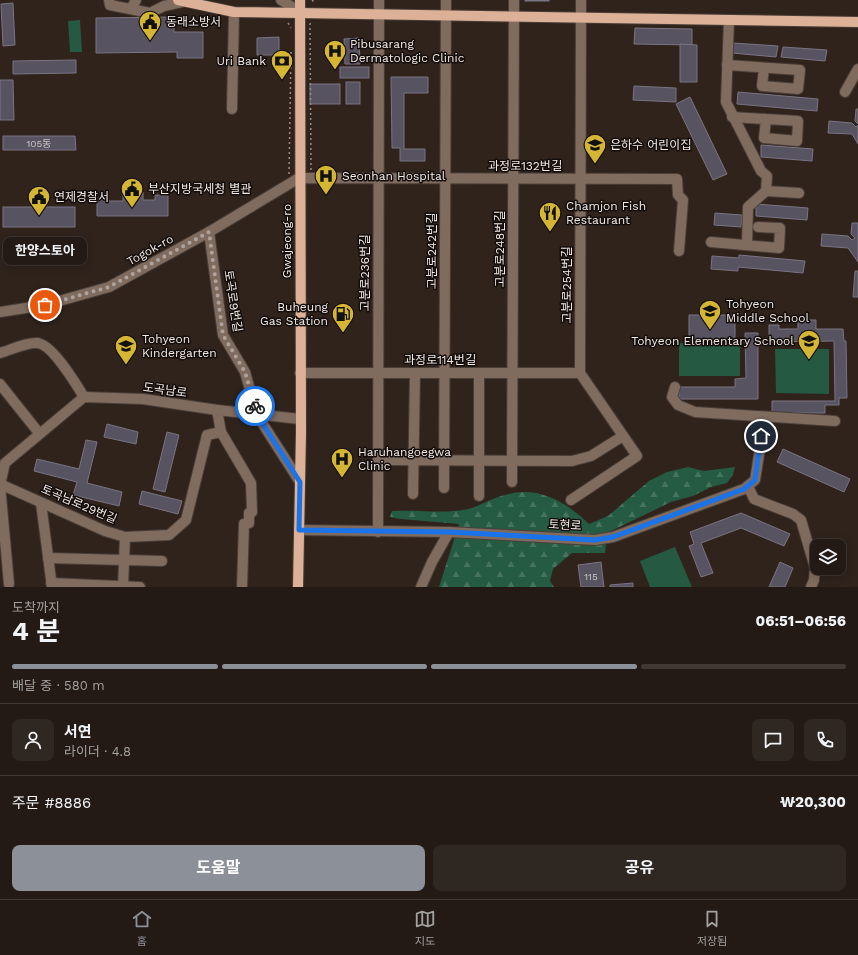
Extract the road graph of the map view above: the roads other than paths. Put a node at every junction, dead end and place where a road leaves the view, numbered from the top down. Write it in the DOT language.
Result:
graph roads {
  1 [pos="109,0"];
  2 [pos="281,0"];
  3 [pos="300,0"];
  4 [pos="379,0"];
  5 [pos="446,0"];
  6 [pos="514,0"];
  7 [pos="581,0"];
  8 [pos="180,1"];
  9 [pos="134,4"];
  10 [pos="234,12"];
  11 [pos="300,12"];
  12 [pos="379,14"];
  13 [pos="446,15"];
  14 [pos="514,16"];
  15 [pos="581,17"];
  16 [pos="729,20"];
  17 [pos="858,22"];
  18 [pos="727,65"];
  19 [pos="764,68"];
  20 [pos="858,69"];
  21 [pos="845,92"];
  22 [pos="232,109"];
  23 [pos="732,117"];
  24 [pos="766,119"];
  25 [pos="294,178"];
  26 [pos="379,178"];
  27 [pos="445,178"];
  28 [pos="514,178"];
  29 [pos="581,179"];
  30 [pos="766,191"];
  31 [pos="799,193"];
  32 [pos="758,227"];
  33 [pos="209,232"];
  34 [pos="711,242"];
  35 [pos="747,245"];
  36 [pos="679,250"];
  37 [pos="0,312"];
  38 [pos="0,353"];
  39 [pos="300,373"];
  40 [pos="378,373"];
  41 [pos="415,373"];
  42 [pos="445,373"];
  43 [pos="479,373"];
  44 [pos="513,373"];
  45 [pos="580,373"];
  46 [pos="0,384"];
  47 [pos="675,387"];
  48 [pos="84,396"];
  49 [pos="217,410"];
  50 [pos="257,415"];
  51 [pos="765,417"];
  52 [pos="300,419"];
  53 [pos="835,421"];
  54 [pos="221,432"];
  55 [pos="39,433"];
  56 [pos="623,436"];
  57 [pos="378,460"];
  58 [pos="413,460"];
  59 [pos="444,460"];
  60 [pos="478,460"];
  61 [pos="512,460"];
  62 [pos="300,482"];
  63 [pos="512,482"];
  64 [pos="0,485"];
  65 [pos="748,486"];
  66 [pos="444,488"];
  67 [pos="413,494"];
  68 [pos="479,496"];
  69 [pos="571,500"];
  70 [pos="41,503"];
  71 [pos="299,530"];
  72 [pos="378,532"];
  73 [pos="449,532"];
  74 [pos="125,537"];
  75 [pos="48,558"];
  76 [pos="124,560"];
  77 [pos="162,561"];
  78 [pos="8,585"];
  79 [pos="51,585"];
  80 [pos="123,587"];
  81 [pos="140,587"];
  82 [pos="242,587"];
  83 [pos="298,587"];
  84 [pos="422,587"];
  85 [pos="811,587"];
  1 -- 9 [label="street"];
  2 -- 11 [label="street"];
  3 -- 11 [label="main road, Gwajeong-ro"];
  4 -- 12 [label="street, 고분로236번길"];
  5 -- 13 [label="street, 고분로242번길"];
  6 -- 14 [label="street, 고분로248번길"];
  7 -- 15 [label="street, 고분로254번길"];
  8 -- 9 [label="street"];
  8 -- 10 [label="main road"];
  10 -- 11 [label="main road"];
  10 -- 22 [label="street"];
  11 -- 12 [label="main road"];
  11 -- 25 [label="main road, Gwajeong-ro"];
  12 -- 13 [label="main road"];
  12 -- 26 [label="street, 고분로236번길"];
  13 -- 14 [label="main road"];
  13 -- 27 [label="street, 고분로242번길"];
  14 -- 15 [label="main road"];
  14 -- 28 [label="street, 고분로248번길"];
  15 -- 16 [label="main road"];
  15 -- 29 [label="street, 고분로254번길"];
  16 -- 17 [label="main road"];
  16 -- 18 [label="street"];
  18 -- 19 [label="street"];
  18 -- 23 [label="street"];
  20 -- 21 [label="street"];
  23 -- 24 [label="street"];
  23 -- 30 [label="street"];
  25 -- 26 [label="street, 과정로132번길"];
  25 -- 33 [label="street, Togok-ro"];
  25 -- 39 [label="main road, Gwajeong-ro"];
  26 -- 27 [label="street, 과정로132번길"];
  26 -- 40 [label="street, 고분로236번길"];
  27 -- 28 [label="street, 과정로132번길"];
  27 -- 42 [label="street, 고분로242번길"];
  28 -- 29 [label="street, 과정로132번길"];
  28 -- 44 [label="street, 고분로248번길"];
  29 -- 36 [label="street, 과정로132번길"];
  29 -- 45 [label="street, 고분로254번길"];
  30 -- 31 [label="street"];
  30 -- 35 [label="street"];
  32 -- 35 [label="street"];
  33 -- 37 [label="street, Togok-ro"];
  33 -- 50 [label="street, 토곡로9번길"];
  34 -- 35 [label="street"];
  38 -- 48 [label="street"];
  39 -- 40 [label="street, 과정로114번길"];
  39 -- 52 [label="main road, Gwajeong-ro"];
  40 -- 41 [label="street, 과정로114번길"];
  40 -- 57 [label="street, 고분로236번길"];
  41 -- 42 [label="street, 과정로114번길"];
  41 -- 58 [label="street"];
  42 -- 43 [label="street, 과정로114번길"];
  42 -- 59 [label="street, 고분로242번길"];
  43 -- 44 [label="street, 과정로114번길"];
  43 -- 60 [label="street"];
  44 -- 45 [label="street, 과정로114번길"];
  44 -- 61 [label="street, 고분로248번길"];
  45 -- 56 [label="street"];
  46 -- 55 [label="street"];
  47 -- 51 [label="street"];
  48 -- 49 [label="street, 도곡남로"];
  48 -- 55 [label="street"];
  49 -- 50 [label="street, 도곡남로"];
  49 -- 54 [label="street"];
  50 -- 52 [label="street, 도곡남로"];
  50 -- 62 [label="street"];
  51 -- 53 [label="street"];
  51 -- 65 [label="street"];
  52 -- 62 [label="main road, Gwajeong-ro"];
  54 -- 74 [label="street, 토곡남로29번길"];
  54 -- 82 [label="street"];
  55 -- 64 [label="street"];
  56 -- 61 [label="street"];
  56 -- 69 [label="street"];
  57 -- 58 [label="street"];
  57 -- 72 [label="street, 고분로236번길"];
  58 -- 59 [label="street"];
  58 -- 67 [label="street"];
  59 -- 60 [label="street"];
  59 -- 66 [label="street, 고분로242번길"];
  60 -- 61 [label="street"];
  60 -- 68 [label="street"];
  61 -- 63 [label="street, 고분로248번길"];
  62 -- 71 [label="main road, Gwajeong-ro"];
  64 -- 70 [label="street, 토곡남로29번길"];
  64 -- 78 [label="street"];
  65 -- 73 [label="street, 토현로"];
  65 -- 85 [label="street"];
  70 -- 74 [label="street, 토곡남로29번길"];
  70 -- 75 [label="street"];
  71 -- 72 [label="street, 토현로"];
  71 -- 83 [label="main road, Gwajeong-ro"];
  72 -- 73 [label="street, 토현로"];
  73 -- 84 [label="street"];
  74 -- 76 [label="street"];
  75 -- 76 [label="street"];
  75 -- 79 [label="street"];
  76 -- 77 [label="street"];
  76 -- 80 [label="street"];
  79 -- 80 [label="street"];
  80 -- 81 [label="street"];
}
